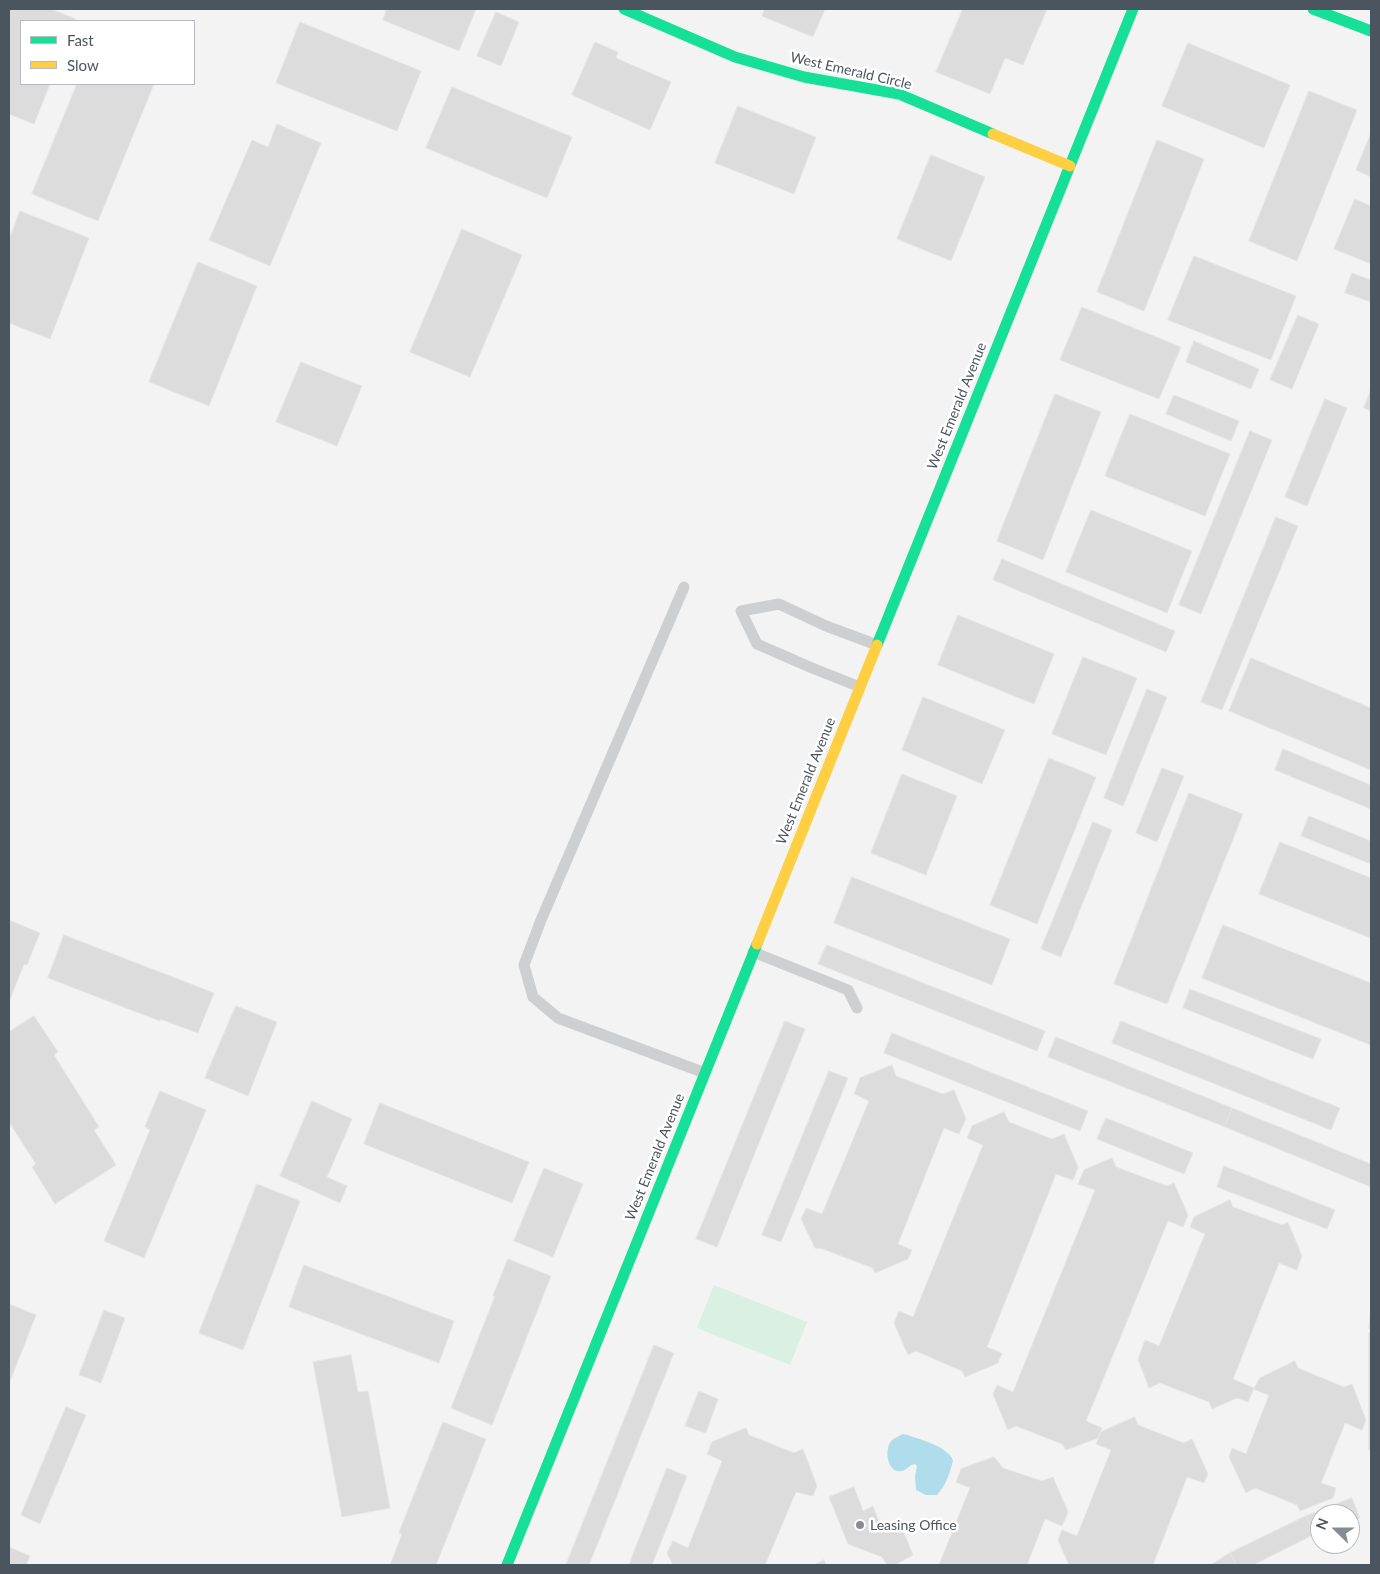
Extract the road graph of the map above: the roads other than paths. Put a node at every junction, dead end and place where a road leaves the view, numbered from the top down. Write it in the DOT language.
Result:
graph roads {
  1 [pos="624,9"];
  2 [pos="1133,9"];
  3 [pos="1313,9"];
  4 [pos="1371,31"];
  5 [pos="1070,166"];
  6 [pos="684,586"];
  7 [pos="877,645"];
  8 [pos="860,687"];
  9 [pos="753,952"];
  10 [pos="857,1008"];
  11 [pos="704,1073"];
  12 [pos="507,1565"];
  1 -- 5 [label="street, West Emerald Circle"];
  2 -- 5 [label="street, West Emerald Avenue"];
  3 -- 4 [label="street"];
  5 -- 7 [label="street, West Emerald Avenue"];
  6 -- 11 [label="lane"];
  7 -- 8 [label="street, West Emerald Avenue"];
  7 -- 8 [label="lane"];
  8 -- 9 [label="street, West Emerald Avenue"];
  9 -- 10 [label="lane"];
  9 -- 11 [label="street, West Emerald Avenue"];
  11 -- 12 [label="street, West Emerald Avenue"];
}
